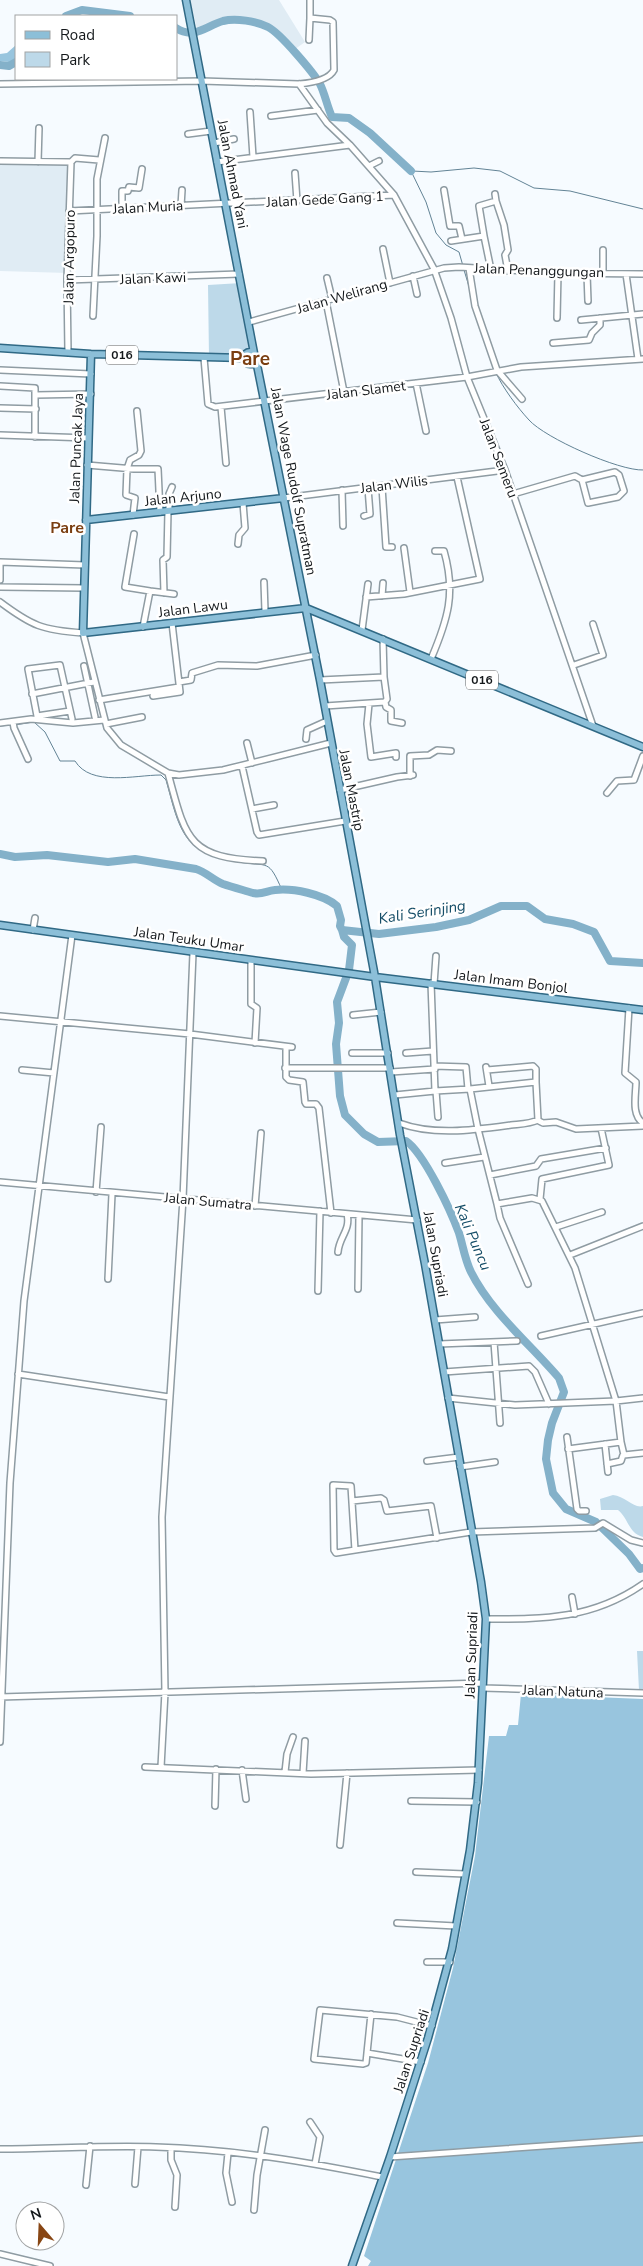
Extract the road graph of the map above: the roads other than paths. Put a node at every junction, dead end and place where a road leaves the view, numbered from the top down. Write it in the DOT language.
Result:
graph roads {
  1 [pos="185,0"];
  2 [pos="310,0"];
  3 [pos="310,18"];
  4 [pos="309,40"];
  5 [pos="131,80"];
  6 [pos="32,81"];
  7 [pos="202,81"];
  8 [pos="0,84"];
  9 [pos="299,84"];
  10 [pos="318,110"];
  11 [pos="250,112"];
  12 [pos="271,116"];
  13 [pos="39,128"];
  14 [pos="211,131"];
  15 [pos="188,134"];
  16 [pos="105,138"];
  17 [pos="234,139"];
  18 [pos="214,143"];
  19 [pos="350,145"];
  20 [pos="253,157"];
  21 [pos="99,160"];
  22 [pos="379,161"];
  23 [pos="0,162"];
  24 [pos="38,162"];
  25 [pos="71,162"];
  26 [pos="217,162"];
  27 [pos="370,166"];
  28 [pos="142,169"];
  29 [pos="295,173"];
  30 [pos="182,190"];
  31 [pos="444,190"];
  32 [pos="495,194"];
  33 [pos="394,195"];
  34 [pos="297,201"];
  35 [pos="496,201"];
  36 [pos="226,204"];
  37 [pos="181,206"];
  38 [pos="122,209"];
  39 [pos="98,210"];
  40 [pos="70,211"];
  41 [pos="484,236"];
  42 [pos="462,239"];
  43 [pos="451,241"];
  44 [pos="383,249"];
  45 [pos="603,250"];
  46 [pos="468,268"];
  47 [pos="434,269"];
  48 [pos="491,270"];
  49 [pos="508,270"];
  50 [pos="558,273"];
  51 [pos="239,274"];
  52 [pos="587,274"];
  53 [pos="603,274"];
  54 [pos="626,274"];
  55 [pos="643,274"];
  56 [pos="413,276"];
  57 [pos="327,278"];
  58 [pos="67,280"];
  59 [pos="96,280"];
  60 [pos="390,283"];
  61 [pos="417,294"];
  62 [pos="329,300"];
  63 [pos="588,301"];
  64 [pos="643,314"];
  65 [pos="631,315"];
  66 [pos="93,316"];
  67 [pos="558,318"];
  68 [pos="600,318"];
  69 [pos="581,320"];
  70 [pos="249,322"];
  71 [pos="553,343"];
  72 [pos="0,348"];
  73 [pos="68,352"];
  74 [pos="91,354"];
  75 [pos="255,357"];
  76 [pos="204,358"];
  77 [pos="641,359"];
  78 [pos="0,370"];
  79 [pos="495,371"];
  80 [pos="91,374"];
  81 [pos="467,377"];
  82 [pos="416,384"];
  83 [pos="0,386"];
  84 [pos="344,392"];
  85 [pos="36,394"];
  86 [pos="90,394"];
  87 [pos="522,399"];
  88 [pos="265,402"];
  89 [pos="221,406"];
  90 [pos="0,408"];
  91 [pos="36,409"];
  92 [pos="137,411"];
  93 [pos="426,431"];
  94 [pos="0,435"];
  95 [pos="35,437"];
  96 [pos="88,438"];
  97 [pos="226,463"];
  98 [pos="87,465"];
  99 [pos="127,469"];
  100 [pos="505,470"];
  101 [pos="457,477"];
  102 [pos="582,480"];
  103 [pos="172,487"];
  104 [pos="382,487"];
  105 [pos="368,488"];
  106 [pos="342,490"];
  107 [pos="513,494"];
  108 [pos="284,498"];
  109 [pos="244,503"];
  110 [pos="168,511"];
  111 [pos="160,512"];
  112 [pos="133,515"];
  113 [pos="364,516"];
  114 [pos="86,520"];
  115 [pos="343,526"];
  116 [pos="134,534"];
  117 [pos="238,544"];
  118 [pos="392,547"];
  119 [pos="404,548"];
  120 [pos="435,551"];
  121 [pos="411,555"];
  122 [pos="404,556"];
  123 [pos="0,562"];
  124 [pos="84,565"];
  125 [pos="0,580"];
  126 [pos="264,582"];
  127 [pos="383,583"];
  128 [pos="368,584"];
  129 [pos="451,585"];
  130 [pos="0,587"];
  131 [pos="84,588"];
  132 [pos="150,591"];
  133 [pos="303,592"];
  134 [pos="410,592"];
  135 [pos="164,593"];
  136 [pos="174,594"];
  137 [pos="366,596"];
  138 [pos="382,596"];
  139 [pos="0,602"];
  140 [pos="306,608"];
  141 [pos="265,611"];
  142 [pos="322,614"];
  143 [pos="172,623"];
  144 [pos="593,624"];
  145 [pos="142,627"];
  146 [pos="362,630"];
  147 [pos="83,633"];
  148 [pos="383,639"];
  149 [pos="316,655"];
  150 [pos="431,659"];
  151 [pos="574,665"];
  152 [pos="84,666"];
  153 [pos="384,678"];
  154 [pos="320,680"];
  155 [pos="91,683"];
  156 [pos="179,685"];
  157 [pos="66,688"];
  158 [pos="32,694"];
  159 [pos="153,696"];
  160 [pos="99,700"];
  161 [pos="386,702"];
  162 [pos="369,704"];
  163 [pos="325,706"];
  164 [pos="70,711"];
  165 [pos="142,717"];
  166 [pos="72,720"];
  167 [pos="101,721"];
  168 [pos="327,721"];
  169 [pos="0,723"];
  170 [pos="402,723"];
  171 [pos="14,725"];
  172 [pos="593,726"];
  173 [pos="306,739"];
  174 [pos="331,742"];
  175 [pos="247,743"];
  176 [pos="643,746"];
  177 [pos="451,751"];
  178 [pos="643,756"];
  179 [pos="409,758"];
  180 [pos="28,759"];
  181 [pos="252,764"];
  182 [pos="242,766"];
  183 [pos="168,773"];
  184 [pos="340,790"];
  185 [pos="607,793"];
  186 [pos="274,805"];
  187 [pos="252,809"];
  188 [pos="345,821"];
  189 [pos="263,861"];
  190 [pos="35,918"];
  191 [pos="0,925"];
  192 [pos="33,930"];
  193 [pos="72,935"];
  194 [pos="193,952"];
  195 [pos="436,956"];
  196 [pos="251,960"];
  197 [pos="375,977"];
  198 [pos="433,984"];
  199 [pos="629,1008"];
  200 [pos="643,1010"];
  201 [pos="381,1012"];
  202 [pos="353,1015"];
  203 [pos="0,1016"];
  204 [pos="61,1022"];
  205 [pos="190,1034"];
  206 [pos="255,1042"];
  207 [pos="434,1051"];
  208 [pos="388,1053"];
  209 [pos="406,1053"];
  210 [pos="352,1054"];
  211 [pos="285,1068"];
  212 [pos="434,1068"];
  213 [pos="22,1070"];
  214 [pos="390,1070"];
  215 [pos="54,1072"];
  216 [pos="536,1082"];
  217 [pos="489,1086"];
  218 [pos="469,1089"];
  219 [pos="436,1091"];
  220 [pos="395,1095"];
  221 [pos="438,1117"];
  222 [pos="537,1120"];
  223 [pos="399,1123"];
  224 [pos="643,1125"];
  225 [pos="101,1127"];
  226 [pos="601,1128"];
  227 [pos="478,1130"];
  228 [pos="261,1133"];
  229 [pos="606,1148"];
  230 [pos="484,1157"];
  231 [pos="445,1163"];
  232 [pos="490,1175"];
  233 [pos="0,1182"];
  234 [pos="38,1186"];
  235 [pos="96,1192"];
  236 [pos="112,1194"];
  237 [pos="183,1199"];
  238 [pos="540,1199"];
  239 [pos="497,1204"];
  240 [pos="255,1206"];
  241 [pos="320,1212"];
  242 [pos="602,1212"];
  243 [pos="331,1213"];
  244 [pos="347,1214"];
  245 [pos="359,1216"];
  246 [pos="417,1220"];
  247 [pos="643,1226"];
  248 [pos="556,1227"];
  249 [pos="338,1252"];
  250 [pos="570,1255"];
  251 [pos="108,1279"];
  252 [pos="528,1284"];
  253 [pos="358,1289"];
  254 [pos="318,1291"];
  255 [pos="643,1313"];
  256 [pos="475,1317"];
  257 [pos="435,1320"];
  258 [pos="592,1324"];
  259 [pos="541,1336"];
  260 [pos="517,1340"];
  261 [pos="494,1342"];
  262 [pos="439,1344"];
  263 [pos="496,1369"];
  264 [pos="444,1372"];
  265 [pos="18,1374"];
  266 [pos="169,1397"];
  267 [pos="448,1398"];
  268 [pos="643,1398"];
  269 [pos="616,1401"];
  270 [pos="500,1404"];
  271 [pos="549,1404"];
  272 [pos="500,1423"];
  273 [pos="567,1437"];
  274 [pos="621,1442"];
  275 [pos="605,1444"];
  276 [pos="568,1449"];
  277 [pos="643,1453"];
  278 [pos="623,1455"];
  279 [pos="459,1457"];
  280 [pos="427,1461"];
  281 [pos="495,1462"];
  282 [pos="607,1464"];
  283 [pos="460,1466"];
  284 [pos="608,1472"];
  285 [pos="352,1501"];
  286 [pos="586,1511"];
  287 [pos="472,1532"];
  288 [pos="437,1538"];
  289 [pos="643,1543"];
  290 [pos="355,1550"];
  291 [pos="643,1584"];
  292 [pos="572,1597"];
  293 [pos="575,1614"];
  294 [pos="486,1619"];
  295 [pos="483,1686"];
  296 [pos="165,1692"];
  297 [pos="643,1693"];
  298 [pos="1,1697"];
  299 [pos="293,1737"];
  300 [pos="305,1741"];
  301 [pos="0,1742"];
  302 [pos="146,1767"];
  303 [pos="161,1767"];
  304 [pos="216,1769"];
  305 [pos="242,1770"];
  306 [pos="479,1770"];
  307 [pos="285,1772"];
  308 [pos="303,1773"];
  309 [pos="347,1773"];
  310 [pos="246,1799"];
  311 [pos="410,1801"];
  312 [pos="477,1802"];
  313 [pos="215,1806"];
  314 [pos="340,1845"];
  315 [pos="416,1872"];
  316 [pos="465,1874"];
  317 [pos="397,1923"];
  318 [pos="456,1926"];
  319 [pos="428,1962"];
  320 [pos="450,1962"];
  321 [pos="371,2014"];
  322 [pos="423,2024"];
  323 [pos="432,2026"];
  324 [pos="367,2053"];
  325 [pos="411,2059"];
  326 [pos="421,2062"];
  327 [pos="310,2122"];
  328 [pos="265,2130"];
  329 [pos="643,2140"];
  330 [pos="90,2146"];
  331 [pos="138,2147"];
  332 [pos="170,2148"];
  333 [pos="0,2149"];
  334 [pos="228,2153"];
  335 [pos="260,2156"];
  336 [pos="390,2157"];
  337 [pos="315,2164"];
  338 [pos="382,2177"];
  339 [pos="134,2184"];
  340 [pos="86,2185"];
  341 [pos="232,2202"];
  342 [pos="175,2207"];
  343 [pos="254,2210"];
  344 [pos="0,2254"];
  345 [pos="24,2260"];
  346 [pos="22,2266"];
  347 [pos="50,2266"];
  348 [pos="352,2266"];
  1 -- 7 [label="main road, Jalan Ahmad Yani"];
  2 -- 3 [label="street"];
  3 -- 4 [label="street"];
  3 -- 9 [label="street"];
  5 -- 6 [label="street"];
  5 -- 7 [label="street"];
  6 -- 8 [label="street"];
  7 -- 9 [label="street"];
  7 -- 14 [label="main road, Jalan Ahmad Yani"];
  9 -- 10 [label="street, Jalan Semeru"];
  10 -- 12 [label="street"];
  10 -- 19 [label="street, Jalan Semeru"];
  11 -- 20 [label="street"];
  13 -- 24 [label="street"];
  14 -- 15 [label="street"];
  14 -- 18 [label="main road, Jalan Ahmad Yani"];
  16 -- 21 [label="street"];
  17 -- 18 [label="street"];
  18 -- 26 [label="main road, Jalan Ahmad Yani"];
  19 -- 20 [label="street"];
  19 -- 27 [label="street, Jalan Semeru"];
  20 -- 26 [label="street"];
  21 -- 25 [label="street"];
  21 -- 39 [label="street"];
  22 -- 27 [label="street"];
  23 -- 24 [label="street"];
  24 -- 25 [label="street"];
  25 -- 40 [label="street, Jalan Argopuro"];
  26 -- 36 [label="main road, Jalan Ahmad Yani"];
  27 -- 33 [label="street, Jalan Semeru"];
  28 -- 38 [label="street"];
  29 -- 34 [label="street"];
  30 -- 37 [label="street"];
  31 -- 42 [label="street"];
  32 -- 35 [label="street"];
  33 -- 34 [label="street, Jalan Gede Gang 1"];
  33 -- 47 [label="street, Jalan Semeru"];
  34 -- 36 [label="street, Jalan Gede Gang 1"];
  35 -- 41 [label="street"];
  35 -- 49 [label="street"];
  36 -- 37 [label="street, Jalan Muria"];
  36 -- 51 [label="main road, Jalan Ahmad Yani"];
  37 -- 38 [label="street, Jalan Muria"];
  38 -- 39 [label="street, Jalan Muria"];
  39 -- 40 [label="street, Jalan Muria"];
  39 -- 59 [label="street"];
  40 -- 58 [label="street, Jalan Argopuro"];
  41 -- 42 [label="street"];
  41 -- 48 [label="street"];
  42 -- 43 [label="street"];
  44 -- 60 [label="street"];
  45 -- 53 [label="street"];
  46 -- 47 [label="street, Jalan Penanggungan"];
  46 -- 48 [label="street, Jalan Penanggungan"];
  46 -- 79 [label="street"];
  47 -- 56 [label="street, Jalan Welirang"];
  47 -- 81 [label="street, Jalan Semeru"];
  48 -- 49 [label="street, Jalan Penanggungan"];
  49 -- 50 [label="street, Jalan Penanggungan"];
  50 -- 52 [label="street, Jalan Penanggungan"];
  50 -- 67 [label="street"];
  51 -- 59 [label="street, Jalan Kawi"];
  51 -- 70 [label="main road, Jalan Ahmad Yani"];
  52 -- 53 [label="street, Jalan Penanggungan"];
  52 -- 63 [label="street"];
  53 -- 54 [label="street, Jalan Penanggungan"];
  54 -- 55 [label="street, Jalan Penanggungan"];
  54 -- 65 [label="street"];
  56 -- 60 [label="street, Jalan Welirang"];
  56 -- 61 [label="street"];
  57 -- 62 [label="street"];
  58 -- 59 [label="street, Jalan Kawi"];
  58 -- 73 [label="street, Jalan Argopuro"];
  59 -- 66 [label="street"];
  60 -- 62 [label="street, Jalan Welirang"];
  62 -- 70 [label="street, Jalan Welirang"];
  62 -- 84 [label="street"];
  64 -- 65 [label="street"];
  65 -- 68 [label="street"];
  65 -- 77 [label="street"];
  68 -- 69 [label="street"];
  68 -- 71 [label="street"];
  70 -- 75 [label="main road, Jalan Ahmad Yani"];
  72 -- 73 [label="main road, 016"];
  73 -- 74 [label="main road, 016"];
  74 -- 76 [label="main road, 016"];
  74 -- 80 [label="main road, Jalan Puncak Jaya"];
  75 -- 76 [label="main road, 016"];
  75 -- 88 [label="main road, Jalan Wage Rudolf Supratman / 016"];
  76 -- 89 [label="street"];
  77 -- 79 [label="street, Jalan Slamet"];
  78 -- 80 [label="street"];
  79 -- 81 [label="street, Jalan Slamet"];
  79 -- 87 [label="street"];
  80 -- 86 [label="main road, Jalan Puncak Jaya"];
  81 -- 82 [label="street, Jalan Slamet"];
  81 -- 100 [label="street, Jalan Semeru"];
  82 -- 84 [label="street, Jalan Slamet"];
  82 -- 93 [label="street"];
  83 -- 85 [label="street"];
  84 -- 88 [label="street, Jalan Slamet"];
  85 -- 86 [label="street"];
  85 -- 91 [label="street"];
  86 -- 96 [label="main road, Jalan Puncak Jaya"];
  88 -- 89 [label="street, Jalan Slamet"];
  88 -- 108 [label="main road, Jalan Wage Rudolf Supratman / 016"];
  89 -- 97 [label="street"];
  90 -- 91 [label="street"];
  91 -- 95 [label="street"];
  92 -- 99 [label="street"];
  94 -- 95 [label="street"];
  95 -- 96 [label="street"];
  96 -- 98 [label="main road, Jalan Puncak Jaya"];
  98 -- 99 [label="street"];
  98 -- 114 [label="main road, Jalan Puncak Jaya"];
  99 -- 111 [label="street"];
  99 -- 112 [label="street"];
  100 -- 101 [label="street, Jalan Wilis"];
  100 -- 107 [label="street, Jalan Semeru"];
  101 -- 104 [label="street, Jalan Wilis"];
  101 -- 129 [label="street"];
  102 -- 102 [label="street"];
  102 -- 107 [label="street"];
  103 -- 110 [label="street"];
  104 -- 105 [label="street, Jalan Wilis"];
  104 -- 118 [label="street"];
  105 -- 106 [label="street, Jalan Wilis"];
  105 -- 113 [label="street"];
  106 -- 108 [label="street, Jalan Wilis"];
  106 -- 115 [label="street"];
  107 -- 151 [label="street, Jalan Semeru"];
  108 -- 109 [label="main road, Jalan Arjuno"];
  108 -- 133 [label="main road, Jalan Wage Rudolf Supratman / 016"];
  109 -- 110 [label="main road, Jalan Arjuno"];
  109 -- 117 [label="street"];
  110 -- 111 [label="main road, Jalan Arjuno"];
  110 -- 135 [label="street"];
  111 -- 112 [label="main road, Jalan Arjuno"];
  112 -- 114 [label="main road, Jalan Arjuno"];
  114 -- 124 [label="main road, Jalan Puncak Jaya"];
  116 -- 132 [label="street"];
  119 -- 122 [label="street"];
  120 -- 129 [label="street"];
  121 -- 122 [label="street"];
  122 -- 134 [label="street"];
  123 -- 124 [label="street"];
  123 -- 125 [label="street"];
  124 -- 131 [label="main road, Jalan Puncak Jaya"];
  126 -- 141 [label="street"];
  127 -- 138 [label="street"];
  128 -- 137 [label="street"];
  129 -- 134 [label="street"];
  129 -- 150 [label="street"];
  130 -- 131 [label="street"];
  131 -- 147 [label="main road, Jalan Puncak Jaya"];
  132 -- 135 [label="street"];
  132 -- 145 [label="street"];
  133 -- 140 [label="main road, Jalan Wage Rudolf Supratman / 016"];
  133 -- 142 [label="main road, 016"];
  134 -- 138 [label="street"];
  135 -- 136 [label="street"];
  137 -- 138 [label="street"];
  137 -- 146 [label="street"];
  139 -- 147 [label="street"];
  140 -- 141 [label="main road, Jalan Lawu"];
  140 -- 142 [label="main road, 016"];
  140 -- 149 [label="main road, Jalan Mastrip"];
  141 -- 143 [label="main road, Jalan Lawu"];
  142 -- 146 [label="main road, 016"];
  143 -- 145 [label="main road, Jalan Lawu"];
  143 -- 156 [label="street"];
  144 -- 151 [label="street"];
  145 -- 147 [label="main road, Jalan Lawu"];
  146 -- 148 [label="main road, 016"];
  147 -- 155 [label="street"];
  148 -- 150 [label="main road, 016"];
  148 -- 153 [label="street"];
  149 -- 154 [label="main road, Jalan Mastrip"];
  149 -- 156 [label="street"];
  150 -- 172 [label="main road, 016"];
  151 -- 172 [label="street, Jalan Semeru"];
  152 -- 155 [label="street"];
  153 -- 154 [label="street"];
  153 -- 161 [label="street"];
  154 -- 163 [label="main road, Jalan Mastrip"];
  155 -- 157 [label="street"];
  155 -- 160 [label="street"];
  155 -- 167 [label="street"];
  156 -- 159 [label="street"];
  156 -- 160 [label="street"];
  157 -- 158 [label="street"];
  157 -- 158 [label="street"];
  157 -- 164 [label="street"];
  158 -- 164 [label="street"];
  160 -- 167 [label="street"];
  161 -- 162 [label="street"];
  161 -- 170 [label="street"];
  162 -- 163 [label="street"];
  162 -- 179 [label="street"];
  163 -- 168 [label="main road, Jalan Mastrip"];
  164 -- 166 [label="street"];
  165 -- 167 [label="street"];
  167 -- 171 [label="street"];
  167 -- 183 [label="street"];
  168 -- 173 [label="street"];
  168 -- 174 [label="main road, Jalan Mastrip"];
  169 -- 171 [label="street"];
  171 -- 180 [label="street"];
  172 -- 176 [label="main road, 016"];
  174 -- 181 [label="street"];
  174 -- 184 [label="main road, Jalan Mastrip"];
  175 -- 181 [label="street"];
  177 -- 179 [label="street"];
  178 -- 185 [label="street"];
  179 -- 184 [label="street"];
  181 -- 182 [label="street"];
  182 -- 183 [label="street"];
  182 -- 187 [label="street"];
  183 -- 189 [label="street"];
  184 -- 188 [label="main road, Jalan Mastrip"];
  186 -- 187 [label="street"];
  187 -- 188 [label="street"];
  188 -- 197 [label="main road, Jalan Mastrip"];
  190 -- 192 [label="street"];
  191 -- 192 [label="main road, Jalan Teuku Umar"];
  192 -- 193 [label="main road, Jalan Teuku Umar"];
  193 -- 194 [label="main road, Jalan Teuku Umar"];
  193 -- 204 [label="street"];
  194 -- 196 [label="main road, Jalan Teuku Umar"];
  194 -- 205 [label="street"];
  195 -- 198 [label="street"];
  196 -- 197 [label="main road, Jalan Teuku Umar"];
  196 -- 206 [label="street"];
  197 -- 198 [label="main road, Jalan Imam Bonjol"];
  197 -- 201 [label="main road, Jalan Supriadi"];
  198 -- 199 [label="main road, Jalan Imam Bonjol"];
  198 -- 207 [label="street"];
  199 -- 200 [label="main road, Jalan Imam Bonjol"];
  199 -- 224 [label="street"];
  201 -- 202 [label="street"];
  201 -- 208 [label="main road, Jalan Supriadi"];
  203 -- 204 [label="street"];
  204 -- 205 [label="street"];
  204 -- 215 [label="street"];
  205 -- 206 [label="street"];
  205 -- 237 [label="street"];
  206 -- 211 [label="street"];
  207 -- 209 [label="street"];
  207 -- 212 [label="street"];
  208 -- 210 [label="street"];
  208 -- 214 [label="main road, Jalan Supriadi"];
  211 -- 214 [label="street"];
  211 -- 243 [label="street"];
  212 -- 214 [label="street"];
  212 -- 218 [label="street"];
  212 -- 219 [label="street"];
  213 -- 215 [label="street"];
  214 -- 220 [label="main road, Jalan Supriadi"];
  215 -- 234 [label="street"];
  216 -- 217 [label="street"];
  216 -- 217 [label="street"];
  216 -- 222 [label="street"];
  217 -- 218 [label="street"];
  218 -- 219 [label="street"];
  218 -- 227 [label="street"];
  219 -- 220 [label="street"];
  219 -- 221 [label="street"];
  220 -- 223 [label="main road, Jalan Supriadi"];
  222 -- 226 [label="street"];
  222 -- 227 [label="street"];
  223 -- 227 [label="street"];
  223 -- 246 [label="main road, Jalan Supriadi"];
  224 -- 226 [label="street"];
  225 -- 235 [label="street"];
  226 -- 229 [label="street"];
  227 -- 230 [label="street"];
  228 -- 240 [label="street"];
  229 -- 232 [label="street"];
  229 -- 238 [label="street"];
  230 -- 231 [label="street"];
  230 -- 232 [label="street"];
  232 -- 239 [label="street"];
  233 -- 234 [label="street, Jalan Sumatra"];
  234 -- 235 [label="street, Jalan Sumatra"];
  234 -- 265 [label="street"];
  235 -- 236 [label="street, Jalan Sumatra"];
  236 -- 237 [label="street, Jalan Sumatra"];
  236 -- 251 [label="street"];
  237 -- 240 [label="street, Jalan Sumatra"];
  237 -- 266 [label="street"];
  238 -- 239 [label="street"];
  238 -- 248 [label="street"];
  239 -- 252 [label="street"];
  240 -- 241 [label="street, Jalan Sumatra"];
  241 -- 243 [label="street, Jalan Sumatra"];
  241 -- 254 [label="street"];
  242 -- 248 [label="street"];
  243 -- 244 [label="street, Jalan Sumatra"];
  244 -- 245 [label="street, Jalan Sumatra"];
  244 -- 249 [label="street"];
  245 -- 246 [label="street, Jalan Sumatra"];
  245 -- 253 [label="street"];
  246 -- 257 [label="main road, Jalan Supriadi"];
  247 -- 250 [label="street"];
  248 -- 250 [label="street"];
  250 -- 258 [label="street"];
  255 -- 258 [label="street"];
  256 -- 257 [label="street"];
  257 -- 262 [label="main road, Jalan Supriadi"];
  258 -- 259 [label="street"];
  258 -- 269 [label="street"];
  260 -- 261 [label="street"];
  261 -- 262 [label="street"];
  261 -- 263 [label="street"];
  262 -- 264 [label="main road, Jalan Supriadi"];
  263 -- 264 [label="street"];
  263 -- 270 [label="street"];
  263 -- 271 [label="street"];
  264 -- 267 [label="main road, Jalan Supriadi"];
  265 -- 266 [label="street"];
  265 -- 298 [label="street"];
  266 -- 296 [label="street"];
  267 -- 270 [label="street"];
  267 -- 279 [label="main road, Jalan Supriadi"];
  268 -- 269 [label="street"];
  269 -- 271 [label="street"];
  269 -- 274 [label="street"];
  270 -- 271 [label="street"];
  270 -- 272 [label="street"];
  273 -- 276 [label="street"];
  274 -- 275 [label="street"];
  274 -- 278 [label="street"];
  275 -- 276 [label="street"];
  275 -- 282 [label="street"];
  276 -- 286 [label="street"];
  277 -- 278 [label="street"];
  278 -- 282 [label="street"];
  279 -- 280 [label="street"];
  279 -- 283 [label="main road, Jalan Supriadi"];
  281 -- 283 [label="street"];
  282 -- 284 [label="street"];
  283 -- 287 [label="main road, Jalan Supriadi"];
  285 -- 288 [label="street"];
  285 -- 290 [label="street"];
  285 -- 290 [label="street"];
  287 -- 288 [label="street"];
  287 -- 289 [label="street"];
  287 -- 294 [label="main road, Jalan Supriadi"];
  288 -- 290 [label="street"];
  291 -- 293 [label="street"];
  292 -- 293 [label="street"];
  293 -- 294 [label="street"];
  294 -- 295 [label="main road, Jalan Supriadi"];
  295 -- 296 [label="street, Jalan Natuna"];
  295 -- 297 [label="street, Jalan Natuna"];
  295 -- 306 [label="main road, Jalan Supriadi"];
  296 -- 298 [label="street, Jalan Natuna"];
  296 -- 303 [label="street"];
  298 -- 301 [label="street"];
  299 -- 307 [label="street"];
  300 -- 308 [label="street"];
  302 -- 303 [label="street"];
  303 -- 304 [label="street"];
  304 -- 305 [label="street"];
  304 -- 313 [label="street"];
  305 -- 307 [label="street"];
  305 -- 310 [label="street"];
  306 -- 309 [label="street"];
  306 -- 312 [label="main road, Jalan Supriadi"];
  307 -- 308 [label="street"];
  308 -- 309 [label="street"];
  309 -- 314 [label="street"];
  311 -- 312 [label="street"];
  312 -- 316 [label="main road, Jalan Supriadi"];
  315 -- 316 [label="street"];
  316 -- 318 [label="main road, Jalan Supriadi"];
  317 -- 318 [label="street"];
  318 -- 320 [label="main road, Jalan Supriadi"];
  319 -- 320 [label="street"];
  320 -- 323 [label="main road, Jalan Supriadi"];
  321 -- 322 [label="street"];
  321 -- 324 [label="street"];
  321 -- 324 [label="street"];
  322 -- 323 [label="street"];
  322 -- 325 [label="street"];
  323 -- 326 [label="main road, Jalan Supriadi"];
  324 -- 325 [label="street"];
  325 -- 326 [label="street"];
  326 -- 336 [label="main road, Jalan Supriadi"];
  327 -- 337 [label="street"];
  328 -- 335 [label="street"];
  329 -- 336 [label="street"];
  330 -- 331 [label="street"];
  330 -- 333 [label="street"];
  330 -- 340 [label="street"];
  331 -- 332 [label="street"];
  331 -- 339 [label="street"];
  332 -- 334 [label="street"];
  332 -- 342 [label="street"];
  334 -- 335 [label="street"];
  334 -- 341 [label="street"];
  335 -- 337 [label="street"];
  335 -- 343 [label="street"];
  336 -- 338 [label="main road, Jalan Supriadi"];
  337 -- 338 [label="street"];
  338 -- 348 [label="main road, Jalan Supriadi"];
  344 -- 345 [label="street"];
  345 -- 346 [label="street"];
  345 -- 347 [label="street"];
}
